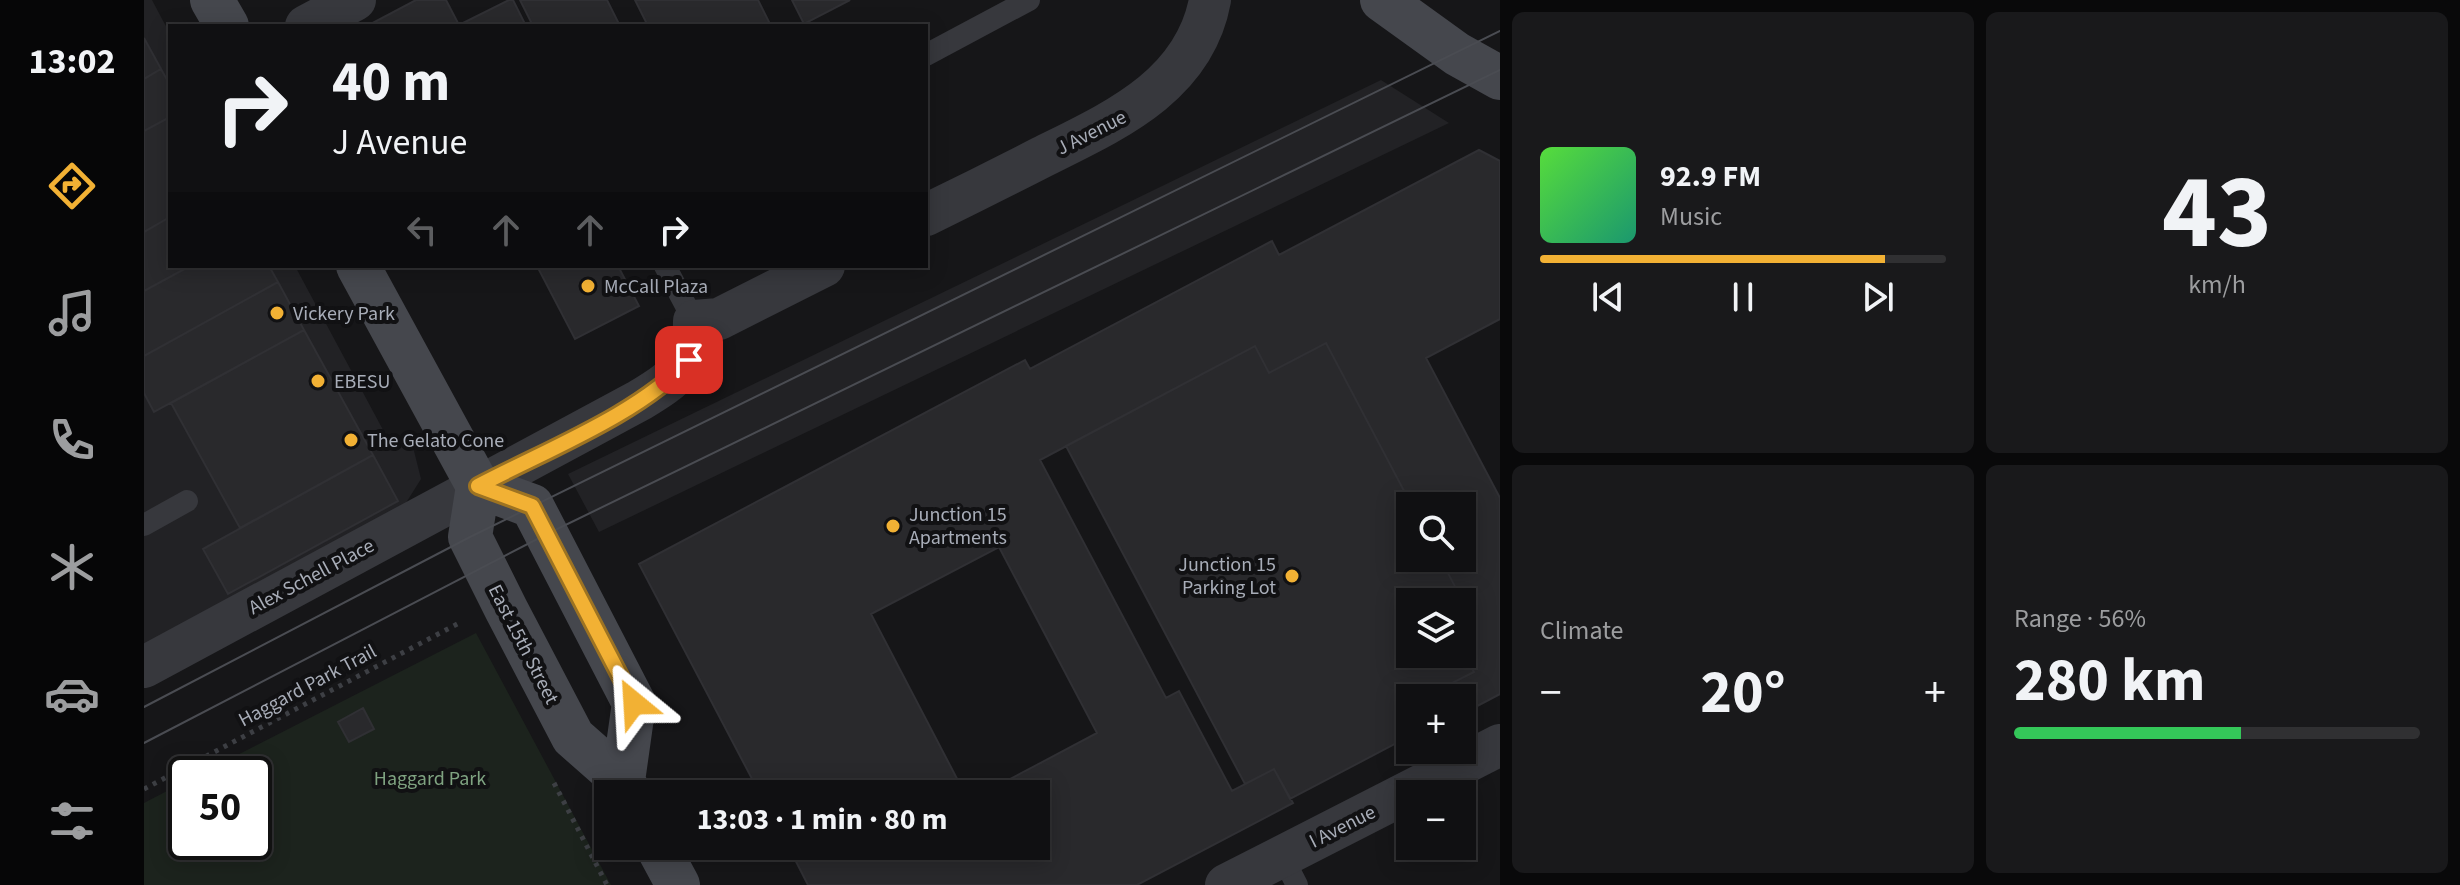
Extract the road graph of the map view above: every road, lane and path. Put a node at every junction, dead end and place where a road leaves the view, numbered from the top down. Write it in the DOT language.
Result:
graph roads {
  1 [pos="212,0"];
  2 [pos="355,0"];
  3 [pos="1029,0"];
  4 [pos="1210,0"];
  5 [pos="1382,0"];
  6 [pos="226,24"];
  7 [pos="310,24"];
  8 [pos="928,54"];
  9 [pos="1500,78"];
  10 [pos="928,214"];
  11 [pos="359,268"];
  12 [pos="666,268"];
  13 [pos="820,268"];
  14 [pos="694,321"];
  15 [pos="478,486"];
  16 [pos="187,501"];
  17 [pos="144,525"];
  18 [pos="472,621"];
  19 [pos="144,667"];
  20 [pos="1500,745"];
  21 [pos="619,780"];
  22 [pos="627,780"];
  23 [pos="144,789"];
  24 [pos="665,860"];
  25 [pos="1290,871"];
  26 [pos="678,885"];
  27 [pos="1226,885"];
  1 -- 6 [label="main road"];
  2 -- 7 [label="street"];
  3 -- 8 [label="lane"];
  4 -- 10 [label="street, J Avenue"];
  5 -- 9 [label="main road"];
  11 -- 15 [label="main road"];
  12 -- 14 [label="lane"];
  13 -- 14 [label="street"];
  14 -- 15 [label="street"];
  15 -- 19 [label="street, Alex Schell Place"];
  15 -- 21 [label="main road, East 15th Street"];
  15 -- 22 [label="main road, East 15th Street"];
  16 -- 17 [label="lane"];
  18 -- 23 [label="path, Haggard Park Trail"];
  20 -- 25 [label="street, I Avenue"];
  24 -- 26 [label="main road"];
  25 -- 27 [label="street, I Avenue"];
}
